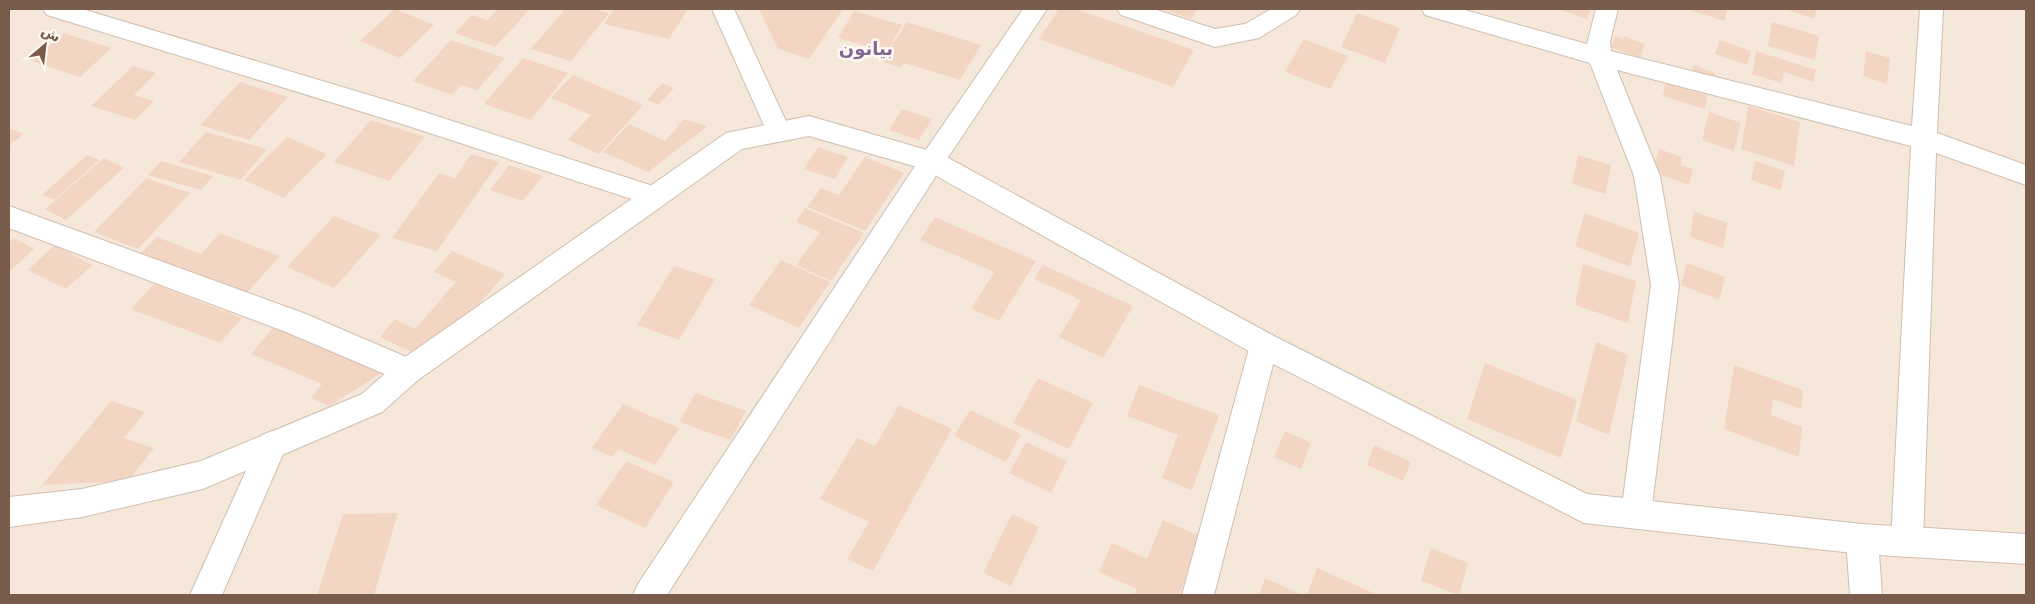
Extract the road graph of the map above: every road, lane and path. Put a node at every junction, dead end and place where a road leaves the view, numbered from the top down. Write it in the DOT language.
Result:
graph roads {
  1 [pos="55,9"];
  2 [pos="723,9"];
  3 [pos="1035,9"];
  4 [pos="1128,9"];
  5 [pos="1288,9"];
  6 [pos="1433,9"];
  7 [pos="1607,9"];
  8 [pos="1932,9"];
  9 [pos="1600,57"];
  10 [pos="779,132"];
  11 [pos="1924,139"];
  12 [pos="932,161"];
  13 [pos="2026,175"];
  14 [pos="656,197"];
  15 [pos="9,217"];
  16 [pos="1264,345"];
  17 [pos="408,371"];
  18 [pos="272,445"];
  19 [pos="9,512"];
  20 [pos="1636,514"];
  21 [pos="1862,539"];
  22 [pos="1907,542"];
  23 [pos="2026,549"];
  24 [pos="206,595"];
  25 [pos="649,595"];
  26 [pos="1198,595"];
  27 [pos="1866,595"];
  1 -- 14 [label="street"];
  2 -- 10 [label="street"];
  3 -- 12 [label="street"];
  4 -- 5 [label="street"];
  6 -- 9 [label="street"];
  7 -- 9 [label="street"];
  8 -- 11 [label="street"];
  9 -- 11 [label="street"];
  9 -- 20 [label="street"];
  10 -- 12 [label="street"];
  10 -- 14 [label="street"];
  11 -- 13 [label="street"];
  11 -- 22 [label="street"];
  12 -- 16 [label="street"];
  12 -- 25 [label="street"];
  14 -- 17 [label="street"];
  15 -- 17 [label="street"];
  16 -- 20 [label="street"];
  16 -- 26 [label="street"];
  17 -- 18 [label="street"];
  18 -- 19 [label="street"];
  18 -- 24 [label="street"];
  20 -- 21 [label="street"];
  21 -- 22 [label="street"];
  21 -- 27 [label="street"];
  22 -- 23 [label="street"];
}
